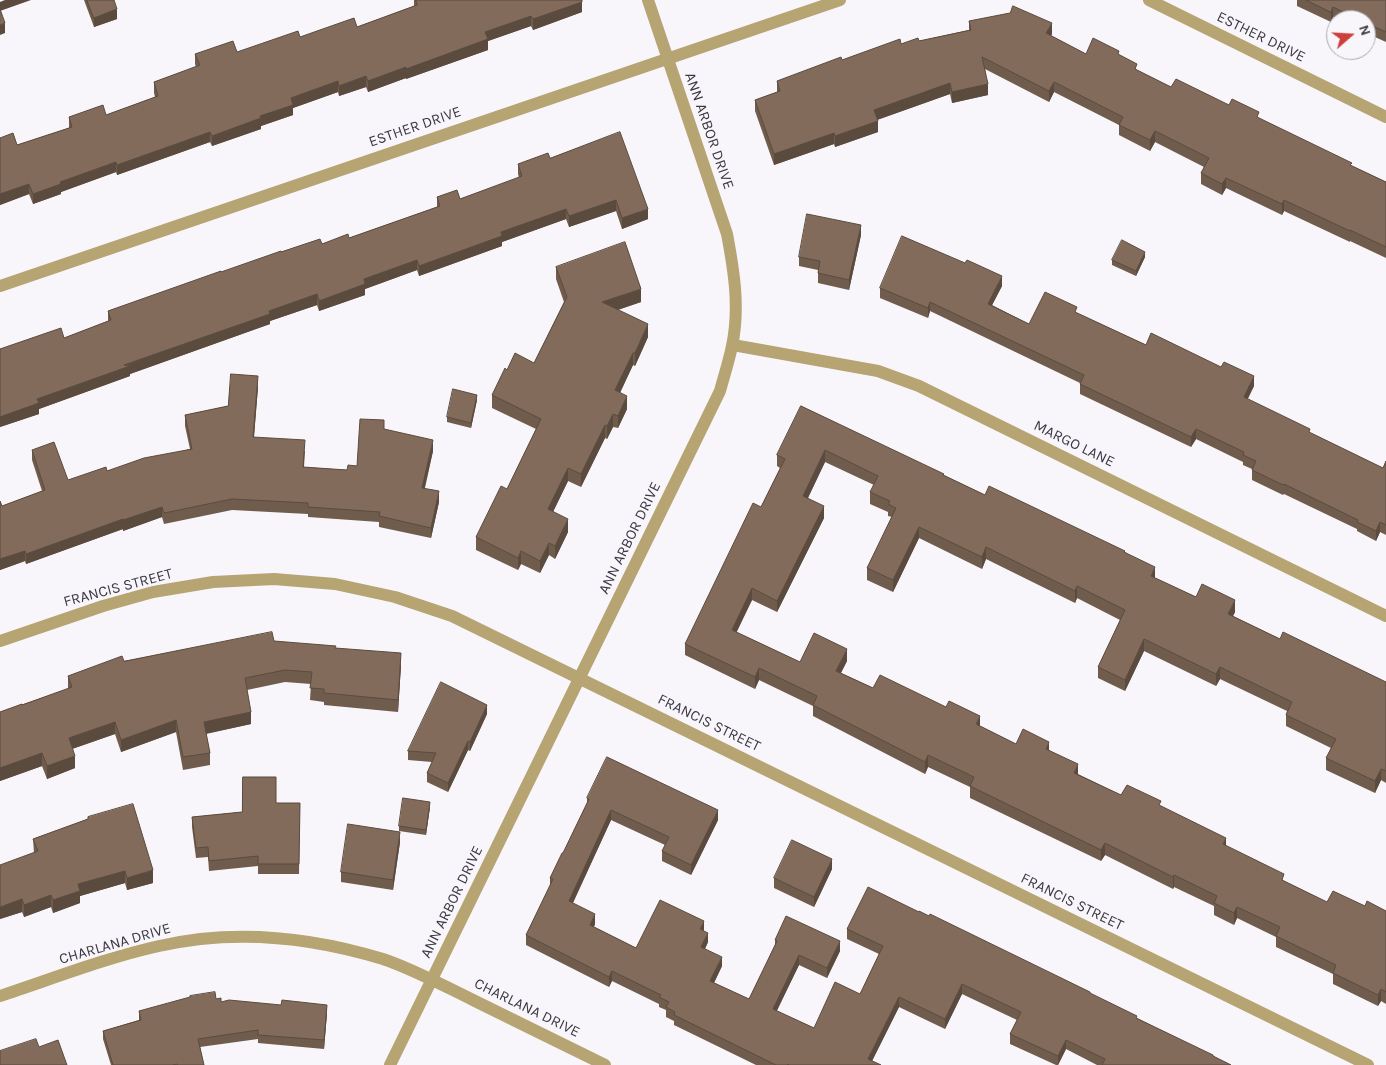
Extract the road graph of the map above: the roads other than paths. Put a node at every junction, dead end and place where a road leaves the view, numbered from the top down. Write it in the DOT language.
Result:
graph roads {
  1 [pos="648,0"];
  2 [pos="840,0"];
  3 [pos="1149,0"];
  4 [pos="668,58"];
  5 [pos="1386,117"];
  6 [pos="0,286"];
  7 [pos="733,345"];
  8 [pos="1386,616"];
  9 [pos="0,641"];
  10 [pos="580,678"];
  11 [pos="432,980"];
  12 [pos="0,996"];
  13 [pos="390,1065"];
  14 [pos="605,1065"];
  15 [pos="1368,1065"];
  1 -- 4 [label="street, ANN ARBOR DRIVE"];
  2 -- 4 [label="street, ESTHER DRIVE"];
  3 -- 5 [label="street, ESTHER DRIVE"];
  4 -- 6 [label="street, ESTHER DRIVE"];
  4 -- 7 [label="street, ANN ARBOR DRIVE"];
  7 -- 8 [label="street, MARGO LANE"];
  7 -- 10 [label="street, ANN ARBOR DRIVE"];
  9 -- 10 [label="street, FRANCIS STREET"];
  10 -- 11 [label="street, ANN ARBOR DRIVE"];
  10 -- 15 [label="street, FRANCIS STREET"];
  11 -- 12 [label="street, CHARLANA DRIVE"];
  11 -- 13 [label="street, ANN ARBOR DRIVE"];
  11 -- 14 [label="street, CHARLANA DRIVE"];
}
